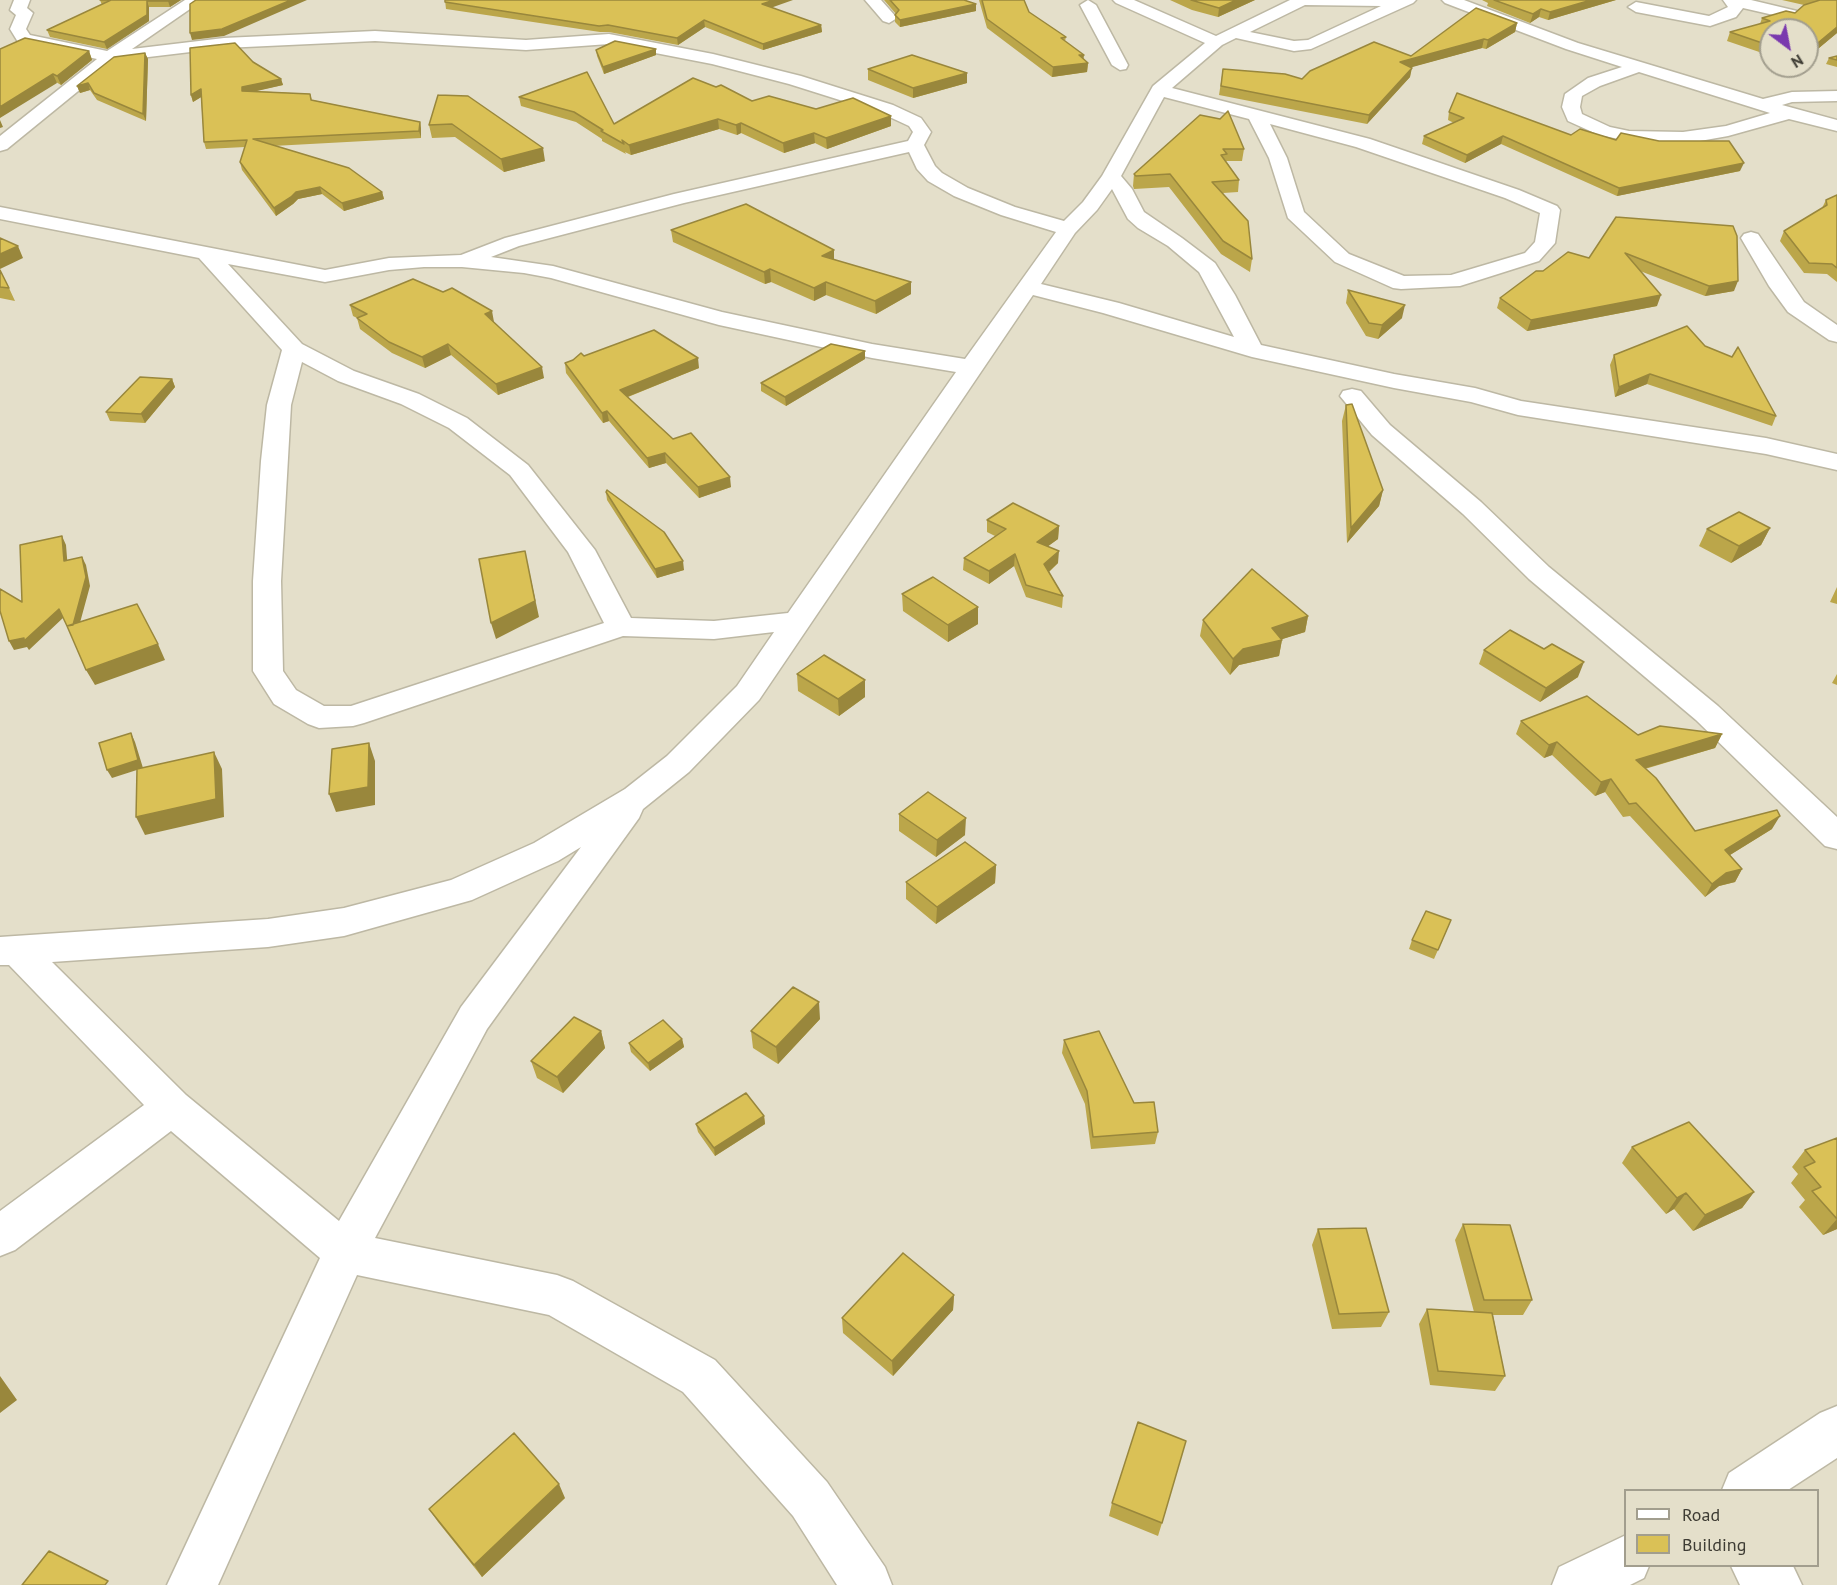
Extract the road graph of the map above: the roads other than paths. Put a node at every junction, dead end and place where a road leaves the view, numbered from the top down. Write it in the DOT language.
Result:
graph roads {
  1 [pos="195,0"];
  2 [pos="873,0"];
  3 [pos="1116,0"];
  4 [pos="1121,0"];
  5 [pos="1301,0"];
  6 [pos="1450,0"];
  7 [pos="1618,0"];
  8 [pos="1731,0"];
  9 [pos="1404,1"];
  10 [pos="1084,2"];
  11 [pos="23,7"];
  12 [pos="1636,7"];
  13 [pos="1791,14"];
  14 [pos="0,15"];
  15 [pos="889,18"];
  16 [pos="1685,32"];
  17 [pos="1225,38"];
  18 [pos="110,57"];
  19 [pos="1120,65"];
  20 [pos="1638,67"];
  21 [pos="1159,90"];
  22 [pos="1837,96"];
  23 [pos="1761,105"];
  24 [pos="1789,113"];
  25 [pos="1257,117"];
  26 [pos="1837,126"];
  27 [pos="915,145"];
  28 [pos="0,146"];
  29 [pos="1111,177"];
  30 [pos="0,213"];
  31 [pos="1068,229"];
  32 [pos="1751,238"];
  33 [pos="206,253"];
  34 [pos="462,261"];
  35 [pos="1028,287"];
  36 [pos="1837,335"];
  37 [pos="294,349"];
  38 [pos="1252,350"];
  39 [pos="971,367"];
  40 [pos="1352,396"];
  41 [pos="1837,462"];
  42 [pos="795,621"];
  43 [pos="621,627"];
  44 [pos="637,797"];
  45 [pos="1837,837"];
  46 [pos="8,950"];
  47 [pos="172,1107"];
  48 [pos="0,1236"];
  49 [pos="345,1252"];
  50 [pos="1837,1430"];
  51 [pos="1749,1489"];
  52 [pos="1624,1561"];
  53 [pos="1757,1567"];
  54 [pos="192,1585"];
  55 [pos="867,1585"];
  56 [pos="1577,1585"];
  57 [pos="1777,1585"];
  1 -- 18 [label="street"];
  2 -- 15 [label="street"];
  3 -- 10 [label="street"];
  4 -- 17 [label="street"];
  5 -- 9 [label="street"];
  5 -- 17 [label="street"];
  6 -- 20 [label="street"];
  7 -- 12 [label="street"];
  8 -- 12 [label="street"];
  8 -- 13 [label="street"];
  9 -- 17 [label="street"];
  10 -- 19 [label="street"];
  11 -- 14 [label="street"];
  11 -- 18 [label="street"];
  12 -- 16 [label="street"];
  17 -- 21 [label="street"];
  18 -- 27 [label="street"];
  18 -- 28 [label="street"];
  20 -- 23 [label="street"];
  20 -- 24 [label="street"];
  21 -- 25 [label="street"];
  21 -- 29 [label="street"];
  22 -- 23 [label="street"];
  23 -- 24 [label="street"];
  24 -- 26 [label="street"];
  25 -- 25 [label="street"];
  27 -- 31 [label="street"];
  27 -- 34 [label="street"];
  29 -- 31 [label="street"];
  29 -- 38 [label="street"];
  30 -- 33 [label="street"];
  31 -- 35 [label="street"];
  32 -- 36 [label="street"];
  33 -- 34 [label="street"];
  33 -- 37 [label="street"];
  34 -- 39 [label="street"];
  35 -- 38 [label="street"];
  35 -- 39 [label="street"];
  37 -- 43 [label="street"];
  37 -- 43 [label="street"];
  38 -- 41 [label="street"];
  39 -- 42 [label="street"];
  40 -- 45 [label="street"];
  42 -- 43 [label="street"];
  42 -- 44 [label="street"];
  44 -- 46 [label="street"];
  44 -- 49 [label="street"];
  46 -- 47 [label="street"];
  47 -- 48 [label="street"];
  47 -- 49 [label="street"];
  49 -- 54 [label="street"];
  49 -- 55 [label="street"];
  50 -- 51 [label="street"];
  52 -- 56 [label="street"];
  53 -- 57 [label="street"];
}
